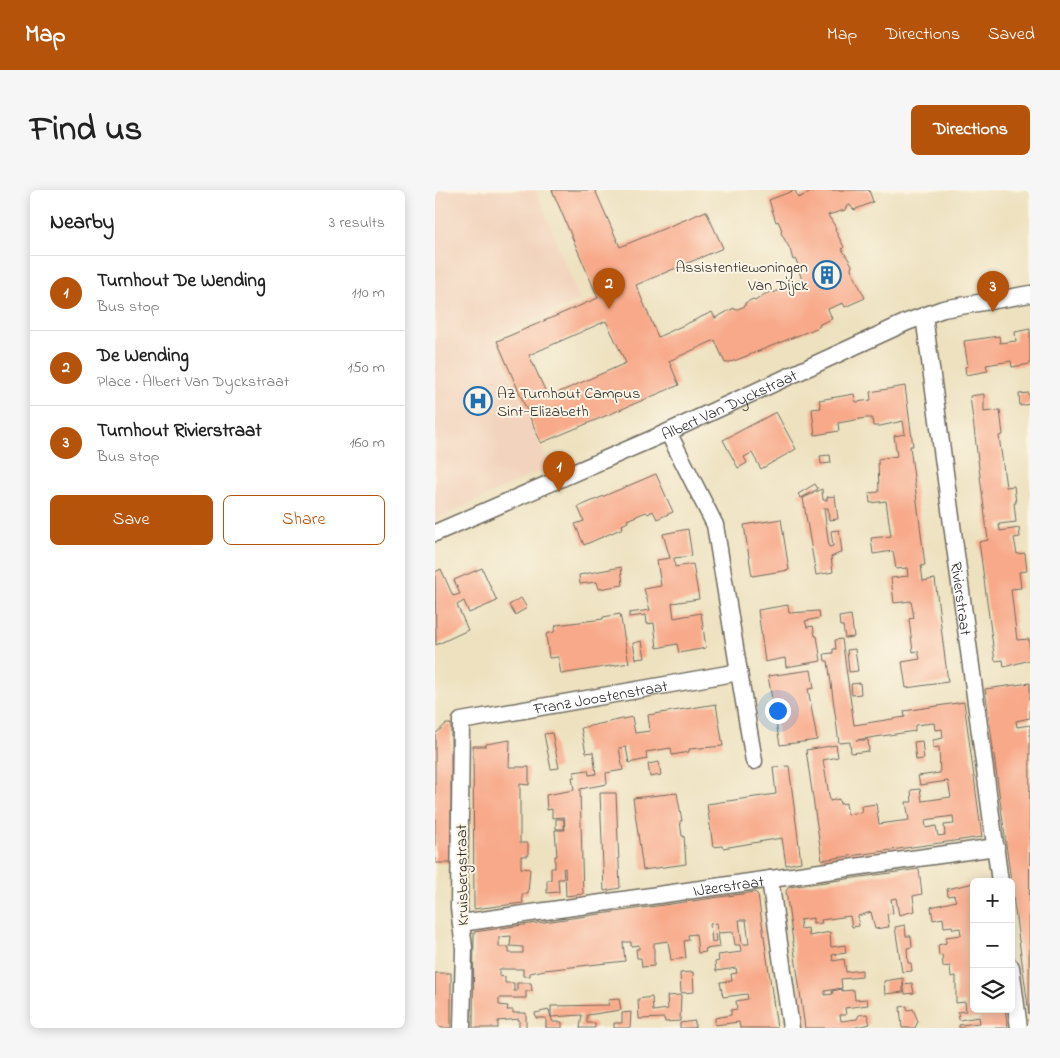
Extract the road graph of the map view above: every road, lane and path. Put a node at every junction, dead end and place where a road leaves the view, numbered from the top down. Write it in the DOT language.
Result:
graph roads {
  1 [pos="1030,294"];
  2 [pos="924,316"];
  3 [pos="668,432"];
  4 [pos="435,532"];
  5 [pos="739,672"];
  6 [pos="461,721"];
  7 [pos="754,761"];
  8 [pos="996,847"];
  9 [pos="1000,878"];
  10 [pos="770,879"];
  11 [pos="461,923"];
  12 [pos="1011,968"];
  13 [pos="462,1028"];
  14 [pos="791,1028"];
  15 [pos="1019,1028"];
  1 -- 2 [label="street, Albert Van Dyckstraat"];
  2 -- 3 [label="street, Albert Van Dyckstraat"];
  2 -- 8 [label="street, Rivierstraat"];
  3 -- 4 [label="street, Albert Van Dyckstraat"];
  3 -- 5 [label="street"];
  5 -- 6 [label="street, Franz Joostenstraat"];
  5 -- 7 [label="street"];
  6 -- 11 [label="street, Kruisbergstraat"];
  8 -- 9 [label="street, Rivierstraat"];
  8 -- 10 [label="street, IJzerstraat"];
  10 -- 11 [label="street, IJzerstraat"];
  10 -- 14 [label="street"];
  11 -- 13 [label="street, Kruisbergstraat"];
  12 -- 15 [label="street"];
}
